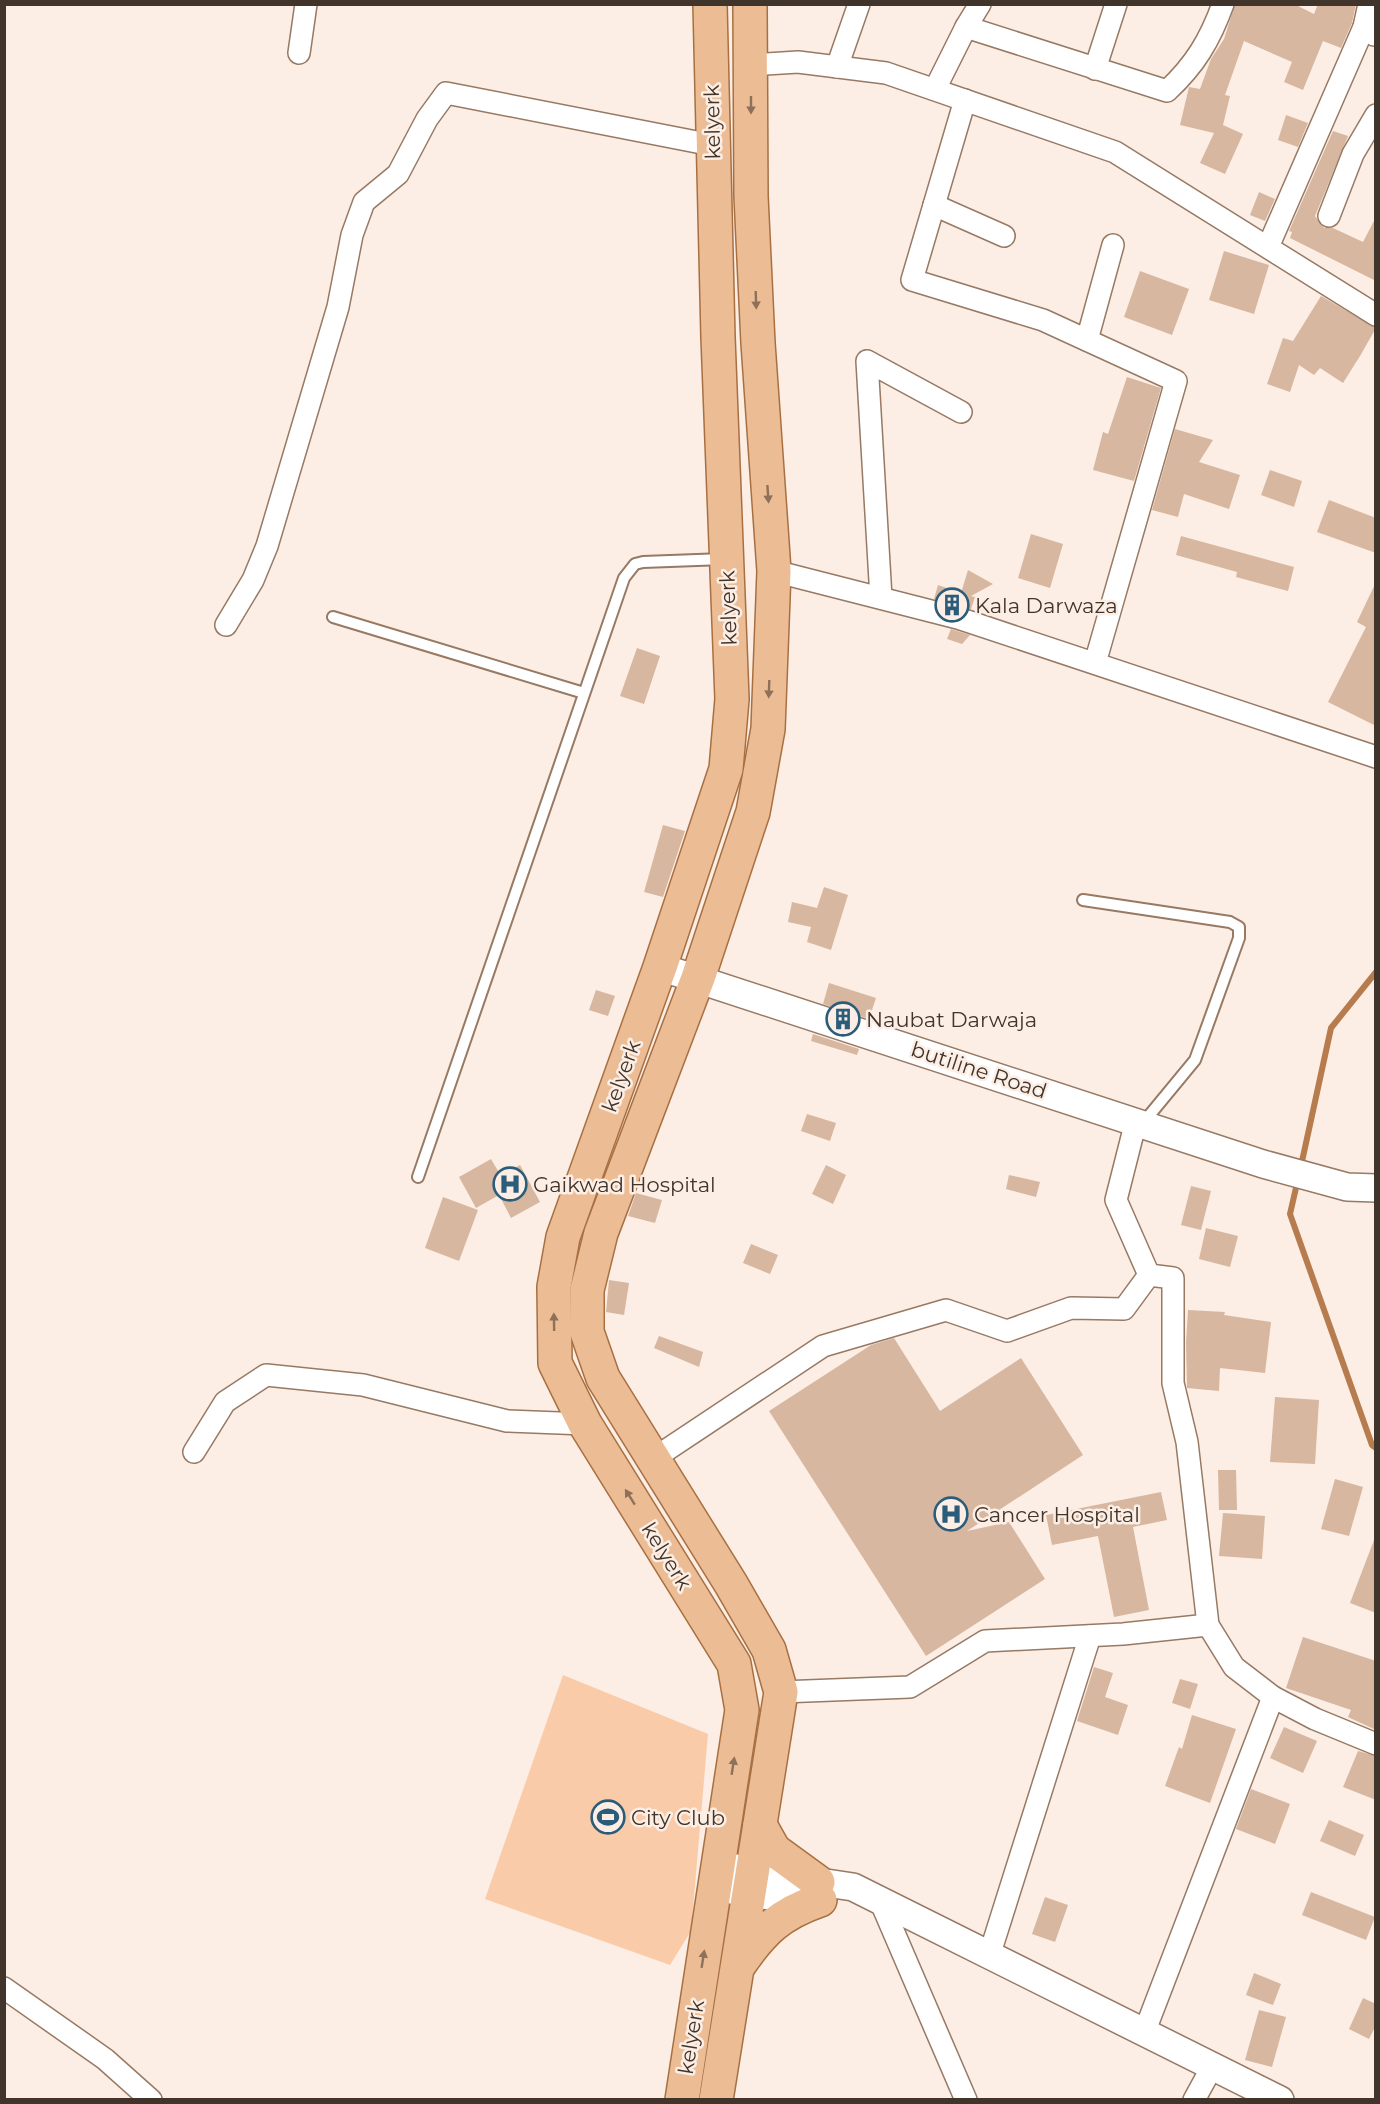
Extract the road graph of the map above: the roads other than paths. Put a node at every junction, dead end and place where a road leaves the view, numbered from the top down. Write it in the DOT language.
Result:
graph roads {
  1 [pos="306,4"];
  2 [pos="710,4"];
  3 [pos="750,4"];
  4 [pos="859,4"];
  5 [pos="980,4"];
  6 [pos="1116,4"];
  7 [pos="1223,4"];
  8 [pos="1369,4"];
  9 [pos="966,27"];
  10 [pos="1370,31"];
  11 [pos="299,52"];
  12 [pos="751,65"];
  13 [pos="837,67"];
  14 [pos="1095,69"];
  15 [pos="935,89"];
  16 [pos="964,100"];
  17 [pos="1376,115"];
  18 [pos="712,145"];
  19 [pos="934,206"];
  20 [pos="1329,216"];
  21 [pos="1004,236"];
  22 [pos="1113,245"];
  23 [pos="1268,247"];
  24 [pos="1376,315"];
  25 [pos="1087,340"];
  26 [pos="961,412"];
  27 [pos="726,559"];
  28 [pos="774,571"];
  29 [pos="881,598"];
  30 [pos="333,617"];
  31 [pos="226,625"];
  32 [pos="1095,663"];
  33 [pos="584,693"];
  34 [pos="1376,757"];
  35 [pos="1083,900"];
  36 [pos="660,967"];
  37 [pos="698,978"];
  38 [pos="1140,1122"];
  39 [pos="418,1177"];
  40 [pos="1376,1188"];
  41 [pos="1149,1275"];
  42 [pos="585,1424"];
  43 [pos="194,1452"];
  44 [pos="653,1459"];
  45 [pos="1208,1625"];
  46 [pos="1090,1636"];
  47 [pos="781,1692"];
  48 [pos="1274,1697"];
  49 [pos="1376,1744"];
  50 [pos="760,1825"];
  51 [pos="716,1875"];
  52 [pos="751,1883"];
  53 [pos="819,1891"];
  54 [pos="879,1898"];
  55 [pos="990,1953"];
  56 [pos="737,1968"];
  57 [pos="4,1988"];
  58 [pos="1144,2033"];
  59 [pos="1212,2067"];
  60 [pos="152,2100"];
  61 [pos="682,2100"];
  62 [pos="716,2100"];
  63 [pos="966,2100"];
  64 [pos="1194,2100"];
  65 [pos="1280,2100"];
  1 -- 11 [label="street"];
  2 -- 18 [label="main road, kelyerk"];
  3 -- 12 [label="main road"];
  4 -- 13 [label="street"];
  5 -- 9 [label="street"];
  6 -- 14 [label="street"];
  7 -- 14 [label="street"];
  8 -- 10 [label="street"];
  9 -- 14 [label="street"];
  9 -- 15 [label="street"];
  10 -- 23 [label="street"];
  12 -- 13 [label="street"];
  12 -- 28 [label="main road, one-way"];
  13 -- 15 [label="street"];
  15 -- 16 [label="street"];
  16 -- 19 [label="street"];
  16 -- 23 [label="street"];
  17 -- 20 [label="street"];
  18 -- 27 [label="main road, kelyerk"];
  18 -- 31 [label="street"];
  19 -- 21 [label="street"];
  19 -- 25 [label="street"];
  22 -- 25 [label="street"];
  23 -- 24 [label="street"];
  25 -- 32 [label="street"];
  26 -- 29 [label="street"];
  27 -- 33 [label="lane"];
  27 -- 36 [label="main road, kelyerk"];
  28 -- 29 [label="street"];
  28 -- 37 [label="main road, one-way"];
  29 -- 32 [label="street"];
  30 -- 33 [label="lane"];
  32 -- 34 [label="street"];
  33 -- 39 [label="lane"];
  35 -- 38 [label="lane"];
  36 -- 37 [label="street, butiline Road"];
  42 -- 36 [label="main road, kelyerk, one-way"];
  37 -- 38 [label="street, butiline Road"];
  37 -- 44 [label="main road"];
  38 -- 40 [label="street, butiline Road"];
  38 -- 41 [label="street"];
  41 -- 44 [label="street"];
  41 -- 45 [label="street"];
  42 -- 43 [label="street"];
  51 -- 42 [label="main road, kelyerk, one-way"];
  44 -- 47 [label="main road"];
  45 -- 46 [label="street"];
  45 -- 48 [label="street"];
  46 -- 47 [label="street"];
  46 -- 55 [label="street"];
  47 -- 50 [label="main road"];
  48 -- 49 [label="street"];
  48 -- 58 [label="street"];
  50 -- 52 [label="main road"];
  50 -- 53 [label="main road"];
  51 -- 52 [label="street"];
  61 -- 51 [label="main road, kelyerk, one-way"];
  52 -- 53 [label="street"];
  52 -- 56 [label="main road"];
  53 -- 54 [label="street"];
  53 -- 56 [label="main road"];
  54 -- 55 [label="street"];
  54 -- 63 [label="street"];
  55 -- 58 [label="street"];
  56 -- 62 [label="main road"];
  57 -- 60 [label="street"];
  58 -- 59 [label="street"];
  59 -- 64 [label="street"];
  59 -- 65 [label="street"];
}
